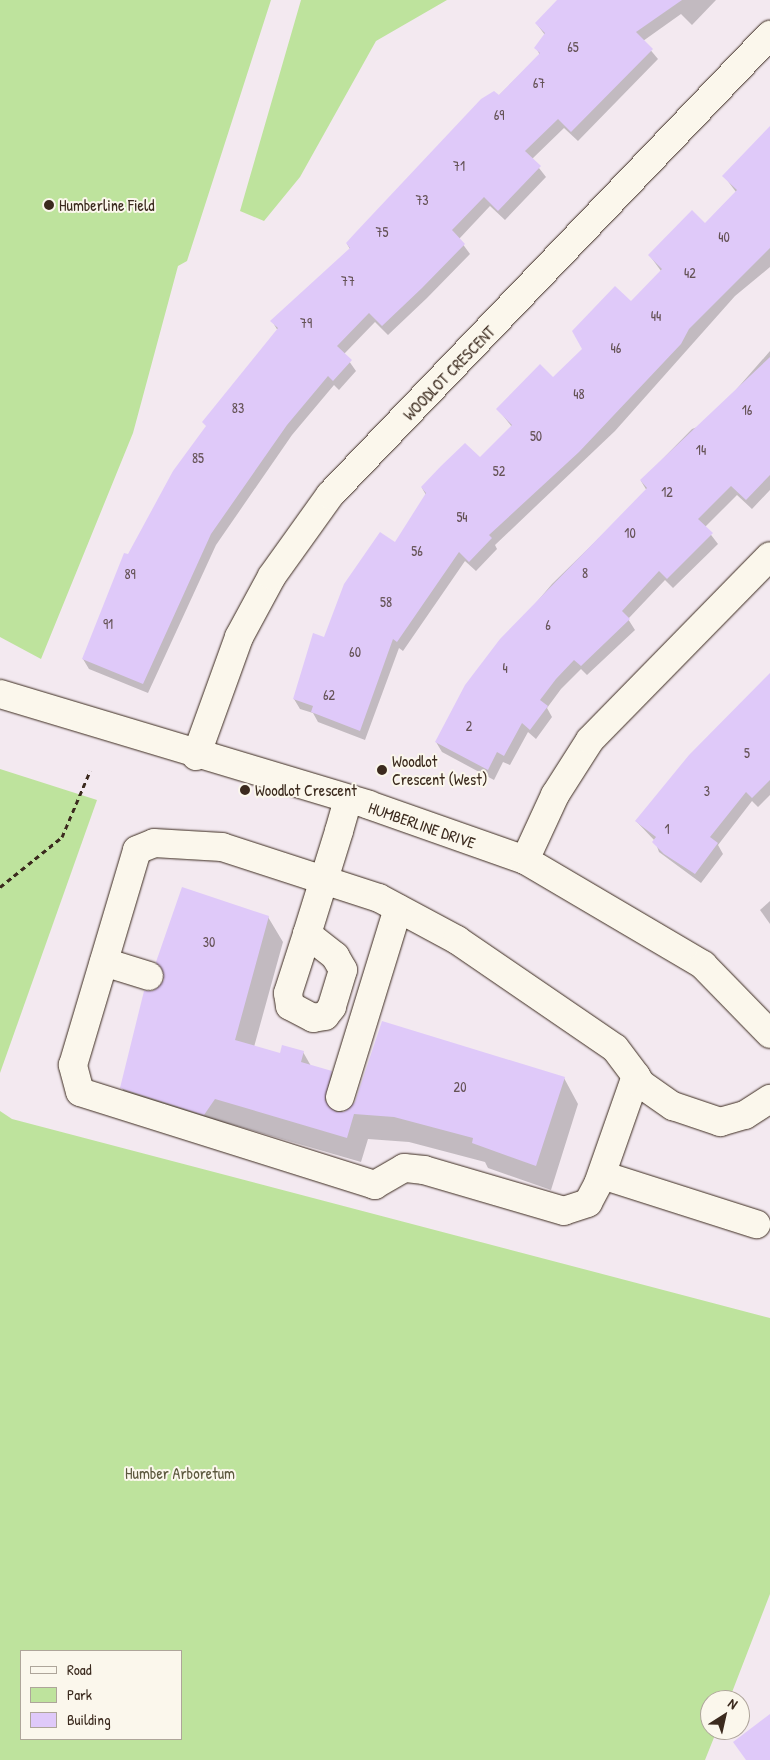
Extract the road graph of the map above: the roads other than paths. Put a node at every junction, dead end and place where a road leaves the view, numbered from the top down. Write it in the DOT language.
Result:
graph roads {
  1 [pos="770,36"];
  2 [pos="770,556"];
  3 [pos="0,694"];
  4 [pos="196,756"];
  5 [pos="348,800"];
  6 [pos="525,860"];
  7 [pos="324,878"];
  8 [pos="398,909"];
  9 [pos="306,934"];
  10 [pos="104,962"];
  11 [pos="148,976"];
  12 [pos="770,1034"];
  13 [pos="636,1076"];
  14 [pos="340,1097"];
  15 [pos="770,1099"];
  16 [pos="602,1174"];
  17 [pos="756,1224"];
  1 -- 4 [label="street, WOODLOT CRESCENT"];
  2 -- 6 [label="street"];
  3 -- 4 [label="street, HUMBERLINE DRIVE"];
  4 -- 5 [label="street, HUMBERLINE DRIVE"];
  5 -- 6 [label="street, HUMBERLINE DRIVE"];
  5 -- 7 [label="street"];
  6 -- 12 [label="street, HUMBERLINE DRIVE"];
  7 -- 8 [label="street"];
  7 -- 9 [label="street"];
  7 -- 10 [label="street"];
  8 -- 13 [label="street"];
  8 -- 14 [label="street"];
  10 -- 11 [label="street"];
  10 -- 16 [label="street"];
  13 -- 15 [label="street"];
  13 -- 16 [label="street"];
  16 -- 17 [label="street"];
}
